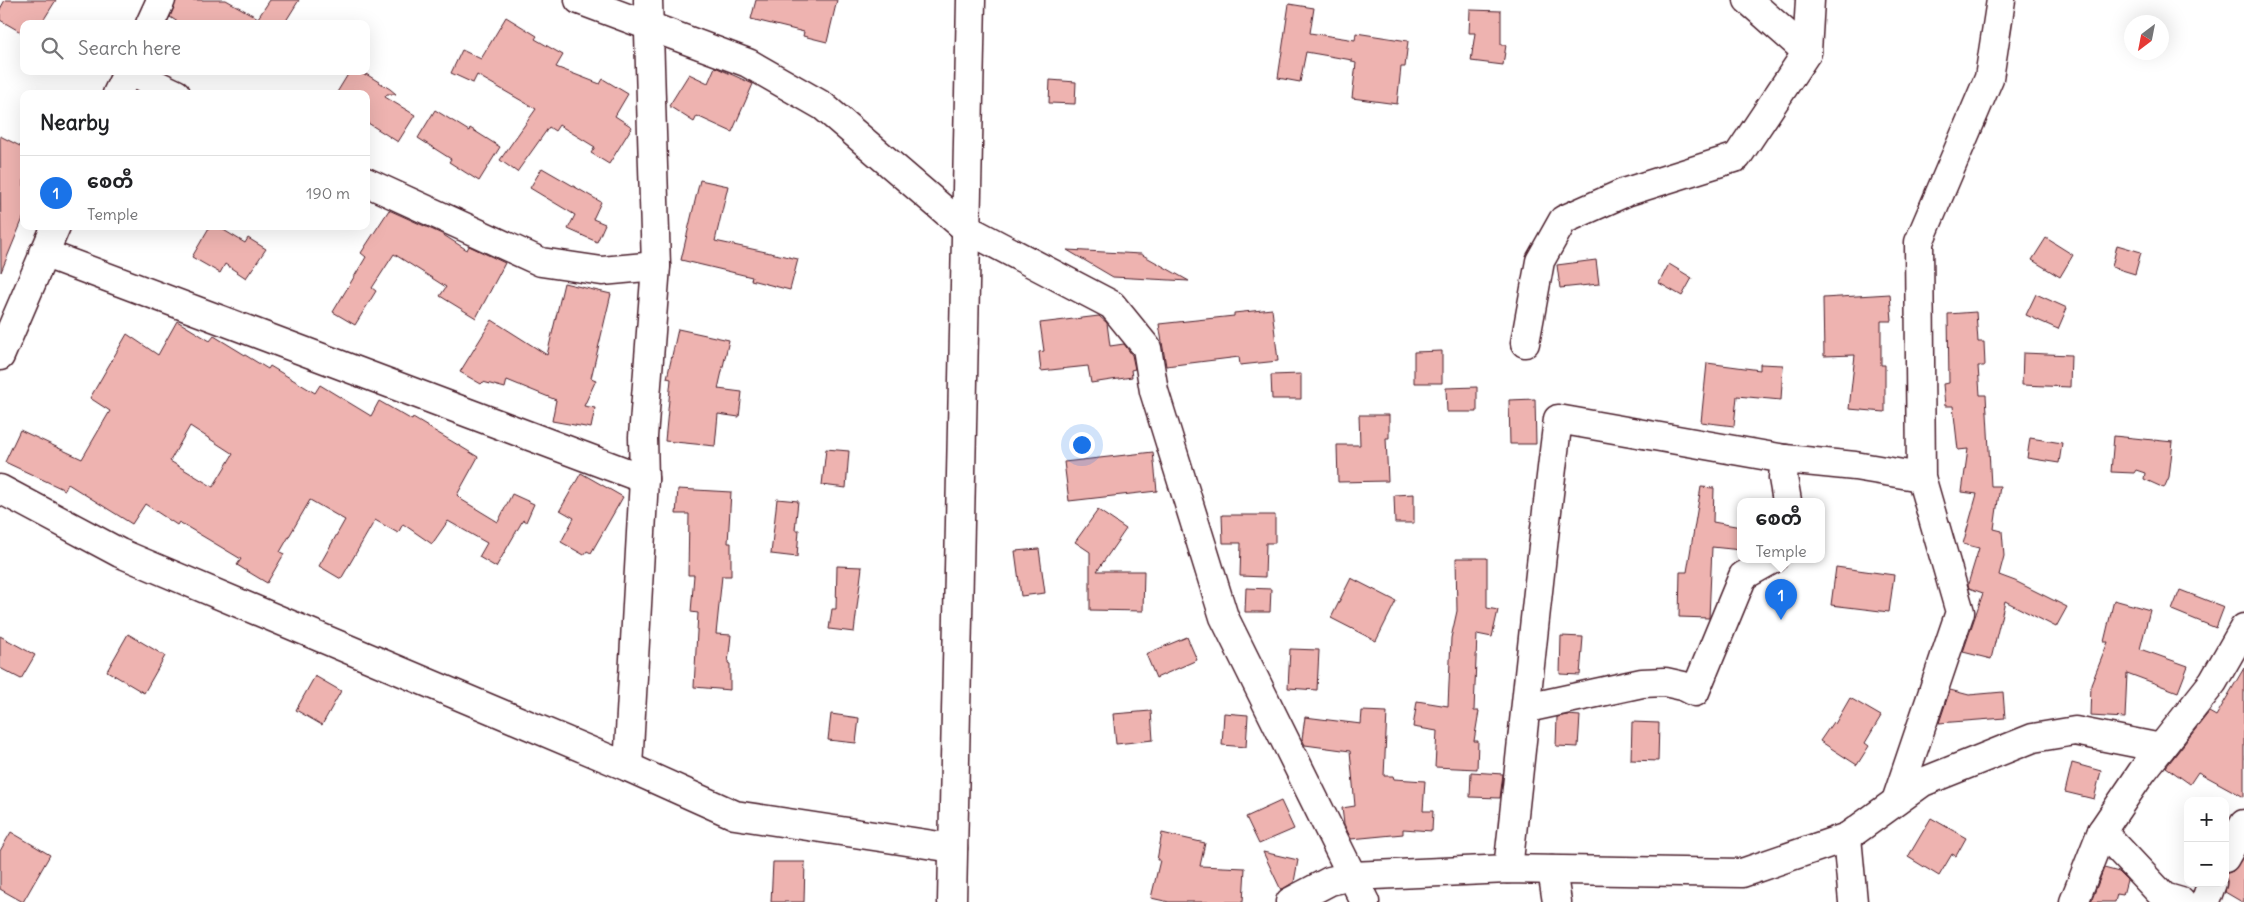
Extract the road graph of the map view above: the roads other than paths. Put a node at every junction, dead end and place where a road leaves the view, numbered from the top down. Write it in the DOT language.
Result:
graph roads {
  1 [pos="161,0"];
  2 [pos="579,0"];
  3 [pos="648,0"];
  4 [pos="971,0"];
  5 [pos="1748,0"];
  6 [pos="1810,0"];
  7 [pos="2001,0"];
  8 [pos="152,20"];
  9 [pos="650,28"];
  10 [pos="1807,52"];
  11 [pos="126,75"];
  12 [pos="136,75"];
  13 [pos="119,90"];
  14 [pos="168,90"];
  15 [pos="370,184"];
  16 [pos="965,228"];
  17 [pos="54,230"];
  18 [pos="43,253"];
  19 [pos="656,266"];
  20 [pos="1525,343"];
  21 [pos="0,356"];
  22 [pos="1785,459"];
  23 [pos="1921,477"];
  24 [pos="644,479"];
  25 [pos="0,489"];
  26 [pos="1786,498"];
  27 [pos="1766,563"];
  28 [pos="2244,628"];
  29 [pos="1526,708"];
  30 [pos="2162,748"];
  31 [pos="628,767"];
  32 [pos="1896,801"];
  33 [pos="2244,824"];
  34 [pos="2102,831"];
  35 [pos="1847,837"];
  36 [pos="953,848"];
  37 [pos="2229,851"];
  38 [pos="1508,869"];
  39 [pos="1552,870"];
  40 [pos="1352,876"];
  41 [pos="2211,887"];
  42 [pos="952,902"];
  43 [pos="1290,902"];
  44 [pos="1365,902"];
  45 [pos="1557,902"];
  46 [pos="1853,902"];
  47 [pos="2074,902"];
  48 [pos="2181,902"];
  49 [pos="2205,902"];
  1 -- 8 [label="street"];
  2 -- 9 [label="street"];
  3 -- 9 [label="street"];
  4 -- 16 [label="street"];
  5 -- 10 [label="street"];
  6 -- 10 [label="street"];
  7 -- 23 [label="street"];
  9 -- 16 [label="street"];
  9 -- 19 [label="street"];
  10 -- 20 [label="street"];
  11 -- 13 [label="street"];
  12 -- 14 [label="street"];
  15 -- 19 [label="street"];
  16 -- 36 [label="street"];
  16 -- 40 [label="street"];
  17 -- 18 [label="street"];
  18 -- 21 [label="street"];
  18 -- 24 [label="street"];
  19 -- 24 [label="street"];
  22 -- 23 [label="street"];
  22 -- 26 [label="street"];
  22 -- 29 [label="street"];
  23 -- 32 [label="street"];
  24 -- 31 [label="street"];
  25 -- 31 [label="street"];
  27 -- 29 [label="street"];
  28 -- 30 [label="street"];
  29 -- 38 [label="street"];
  30 -- 32 [label="street"];
  30 -- 34 [label="street"];
  31 -- 36 [label="street"];
  32 -- 35 [label="street"];
  33 -- 37 [label="street"];
  34 -- 47 [label="street"];
  34 -- 48 [label="street"];
  35 -- 39 [label="street"];
  35 -- 46 [label="street"];
  36 -- 42 [label="street"];
  38 -- 39 [label="street"];
  38 -- 40 [label="street"];
  39 -- 45 [label="street"];
  40 -- 43 [label="street"];
  40 -- 44 [label="street"];
  41 -- 49 [label="street"];
}
